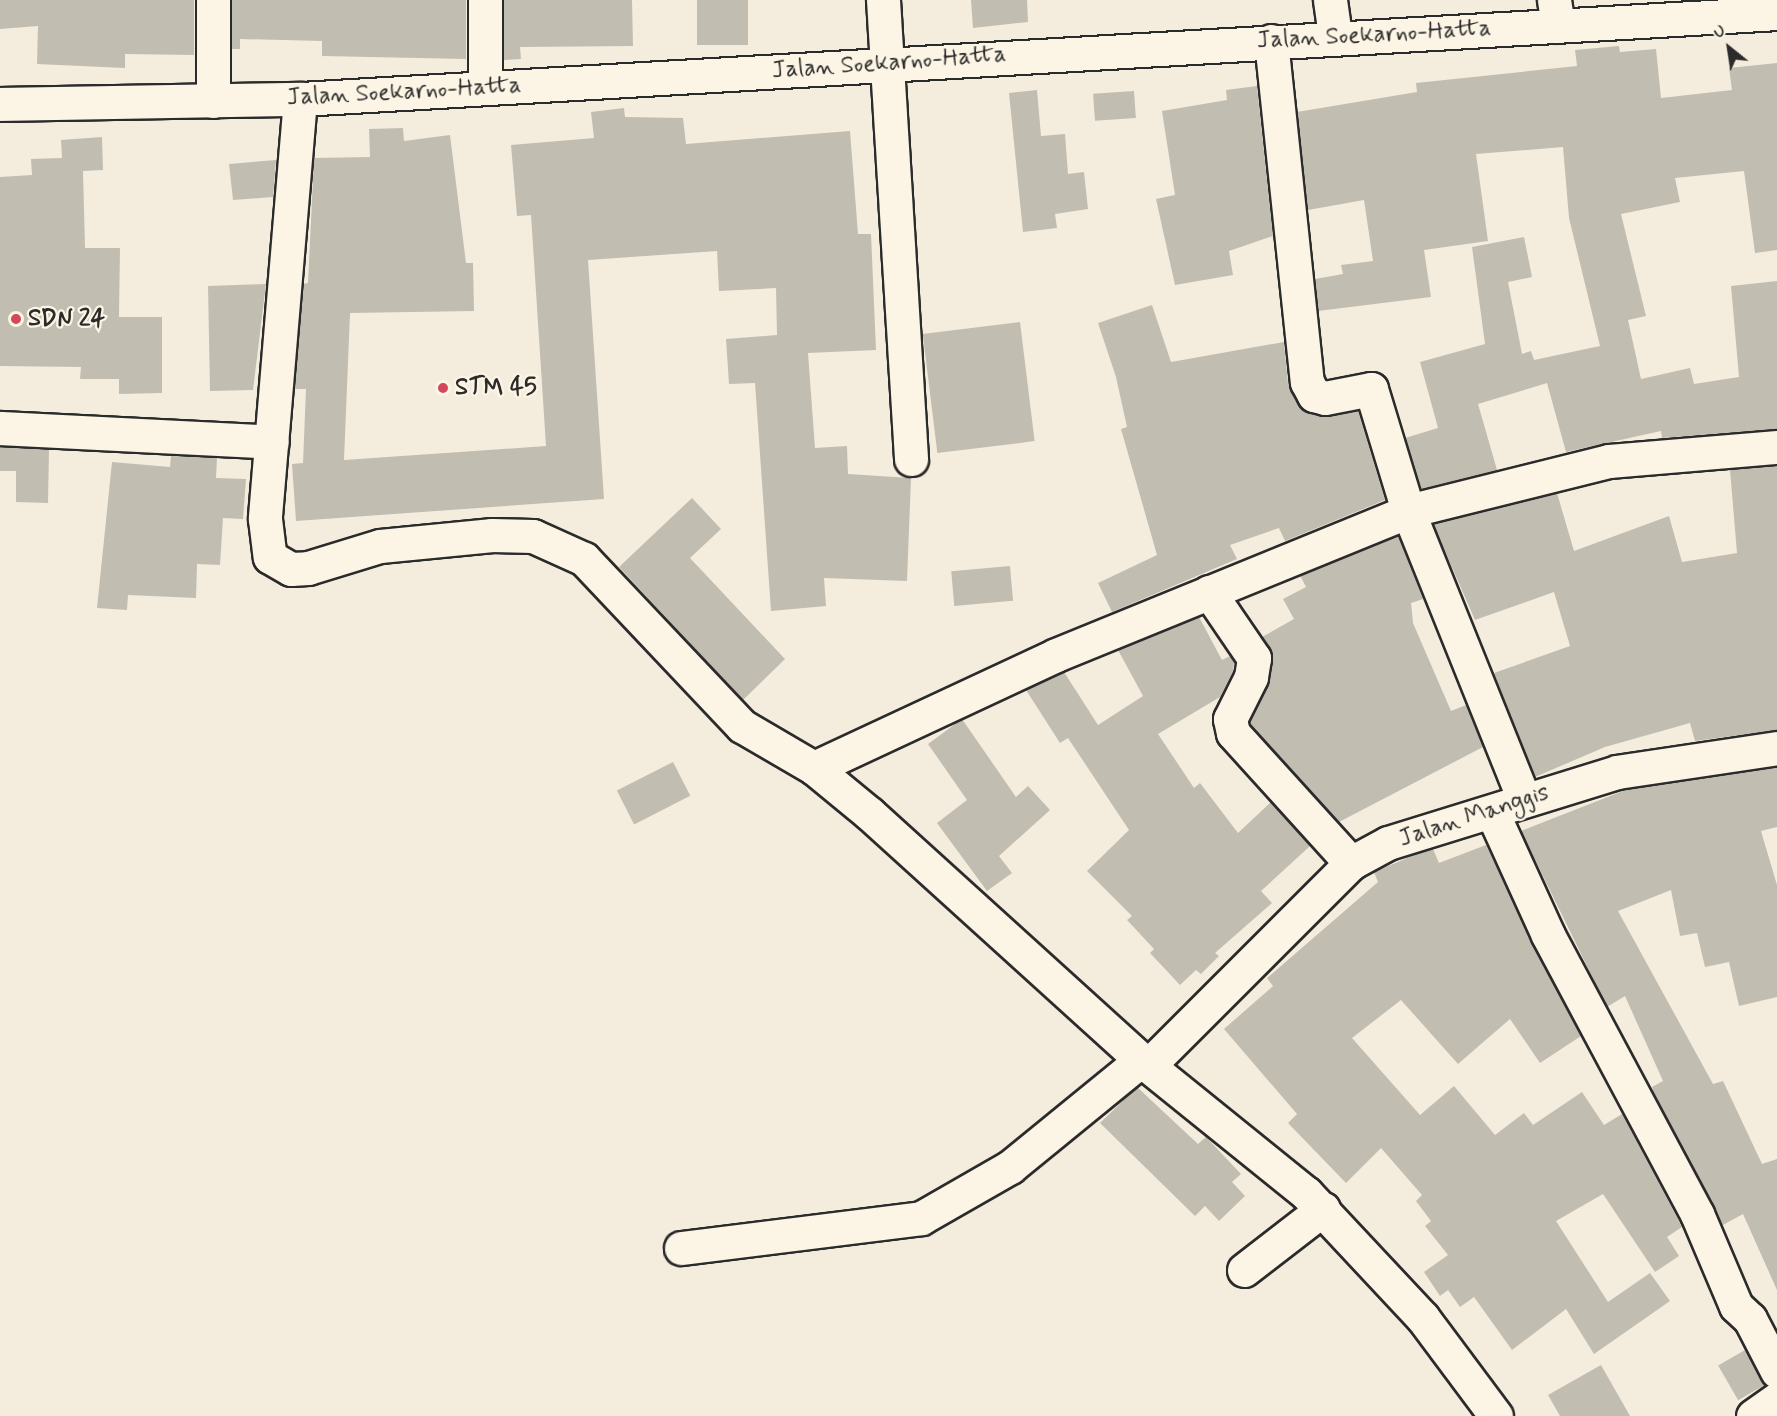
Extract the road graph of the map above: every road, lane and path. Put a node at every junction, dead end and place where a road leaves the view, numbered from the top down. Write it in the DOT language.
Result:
graph roads {
  1 [pos="213,0"];
  2 [pos="486,0"];
  3 [pos="884,0"];
  4 [pos="1330,0"];
  5 [pos="1741,7"];
  6 [pos="1556,13"];
  7 [pos="1777,13"];
  8 [pos="1335,37"];
  9 [pos="1271,41"];
  10 [pos="886,62"];
  11 [pos="484,88"];
  12 [pos="300,99"];
  13 [pos="213,101"];
  14 [pos="0,105"];
  15 [pos="0,428"];
  16 [pos="272,442"];
  17 [pos="1777,447"];
  18 [pos="912,459"];
  19 [pos="1408,511"];
  20 [pos="1209,592"];
  21 [pos="1777,748"];
  22 [pos="814,768"];
  23 [pos="1524,799"];
  24 [pos="1492,812"];
  25 [pos="1351,863"];
  26 [pos="1145,1063"];
  27 [pos="1323,1209"];
  28 [pos="681,1248"];
  29 [pos="1244,1270"];
  30 [pos="1763,1316"];
  31 [pos="1777,1371"];
  32 [pos="1777,1399"];
  33 [pos="1496,1416"];
  34 [pos="1753,1416"];
  1 -- 13 [label="main road"];
  2 -- 11 [label="main road"];
  3 -- 10 [label="main road"];
  4 -- 8 [label="main road"];
  5 -- 6 [label="main road, Jalan Soekarno-Hatta"];
  5 -- 7 [label="main road, Jalan Soekarno-Hatta"];
  6 -- 8 [label="main road, Jalan Soekarno-Hatta"];
  8 -- 9 [label="main road, Jalan Soekarno-Hatta"];
  9 -- 10 [label="main road, Jalan Soekarno-Hatta"];
  9 -- 19 [label="main road"];
  10 -- 11 [label="main road, Jalan Soekarno-Hatta"];
  10 -- 18 [label="main road"];
  11 -- 12 [label="main road, Jalan Soekarno-Hatta"];
  12 -- 13 [label="main road, Jalan Soekarno-Hatta"];
  12 -- 16 [label="main road"];
  13 -- 14 [label="main road, Jalan Soekarno-Hatta"];
  15 -- 16 [label="main road"];
  16 -- 22 [label="main road"];
  17 -- 19 [label="main road"];
  19 -- 20 [label="main road"];
  19 -- 23 [label="main road"];
  20 -- 22 [label="main road"];
  20 -- 25 [label="main road"];
  21 -- 23 [label="main road, Jalan Manggis"];
  22 -- 26 [label="main road"];
  23 -- 24 [label="main road, Jalan Manggis"];
  24 -- 25 [label="main road, Jalan Manggis"];
  24 -- 30 [label="main road"];
  25 -- 26 [label="main road, Jalan Manggis"];
  26 -- 27 [label="main road"];
  26 -- 28 [label="main road, Jalan Manggis"];
  27 -- 29 [label="main road"];
  27 -- 33 [label="main road"];
  30 -- 31 [label="main road"];
  32 -- 34 [label="main road"];
}
